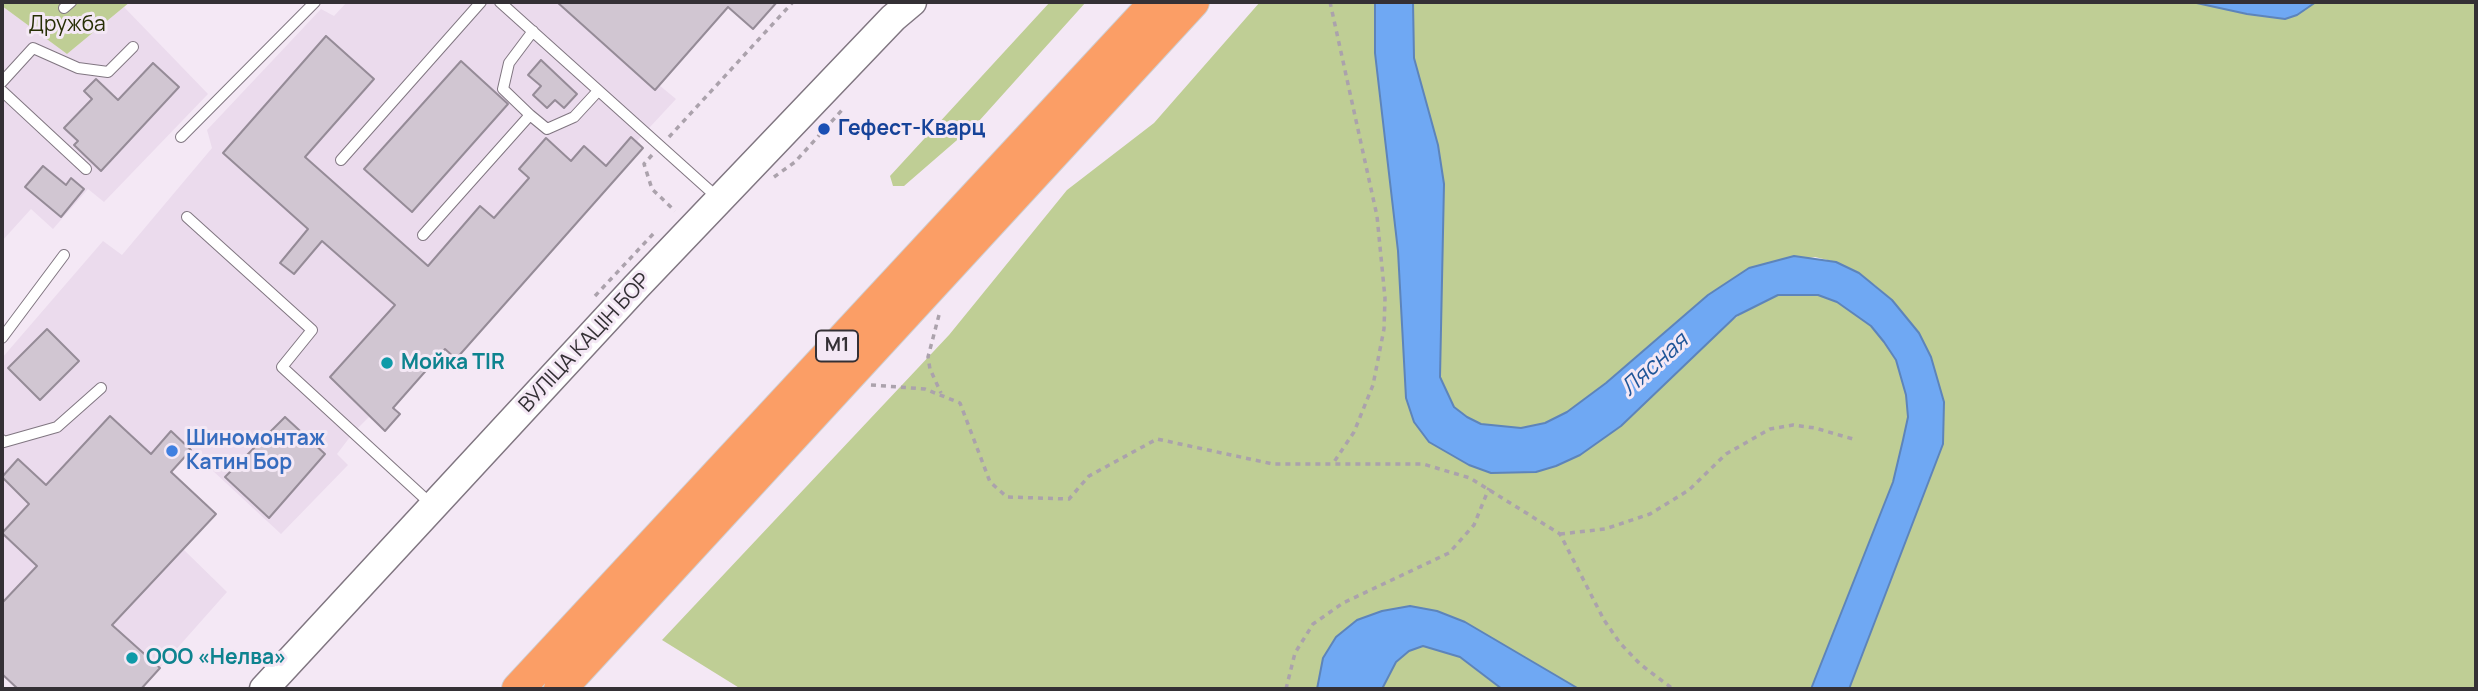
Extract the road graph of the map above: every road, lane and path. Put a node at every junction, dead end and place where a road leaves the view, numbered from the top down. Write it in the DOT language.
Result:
graph roads {
  1 [pos="315,2"];
  2 [pos="481,2"];
  3 [pos="500,2"];
  4 [pos="793,2"];
  5 [pos="912,2"];
  6 [pos="1156,2"];
  7 [pos="1193,2"];
  8 [pos="1330,2"];
  9 [pos="533,31"];
  10 [pos="133,47"];
  11 [pos="2,82"];
  12 [pos="2,91"];
  13 [pos="598,91"];
  14 [pos="842,110"];
  15 [pos="530,115"];
  16 [pos="690,115"];
  17 [pos="181,137"];
  18 [pos="341,160"];
  19 [pos="86,169"];
  20 [pos="764,184"];
  21 [pos="721,201"];
  22 [pos="187,217"];
  23 [pos="423,235"];
  24 [pos="64,255"];
  25 [pos="942,306"];
  26 [pos="2,338"];
  27 [pos="101,388"];
  28 [pos="836,389"];
  29 [pos="940,393"];
  30 [pos="1853,439"];
  31 [pos="3,443"];
  32 [pos="1332,465"];
  33 [pos="1489,488"];
  34 [pos="433,506"];
  35 [pos="1559,534"];
  36 [pos="264,689"];
  37 [pos="518,689"];
  38 [pos="561,689"];
  39 [pos="1286,689"];
  40 [pos="1673,689"];
  1 -- 17 [label="lane"];
  2 -- 18 [label="lane"];
  3 -- 9 [label="lane"];
  4 -- 16 [label="path"];
  5 -- 21 [label="main road, ВУЛІЦА КАЦІН БОР"];
  6 -- 37 [label="highway, М1"];
  7 -- 28 [label="highway, М1"];
  8 -- 32 [label="path"];
  9 -- 13 [label="lane"];
  9 -- 15 [label="lane"];
  10 -- 11 [label="lane"];
  12 -- 19 [label="lane"];
  13 -- 15 [label="lane"];
  13 -- 21 [label="lane"];
  14 -- 20 [label="path"];
  15 -- 23 [label="lane"];
  21 -- 34 [label="main road, ВУЛІЦА КАЦІН БОР"];
  22 -- 34 [label="lane"];
  24 -- 26 [label="lane"];
  25 -- 29 [label="path"];
  27 -- 31 [label="lane"];
  28 -- 29 [label="path"];
  28 -- 38 [label="highway, М1"];
  29 -- 32 [label="path"];
  30 -- 35 [label="path"];
  32 -- 33 [label="path"];
  33 -- 35 [label="path"];
  33 -- 39 [label="path"];
  34 -- 36 [label="main road, ВУЛІЦА КАЦІН БОР"];
  35 -- 40 [label="path"];
}
